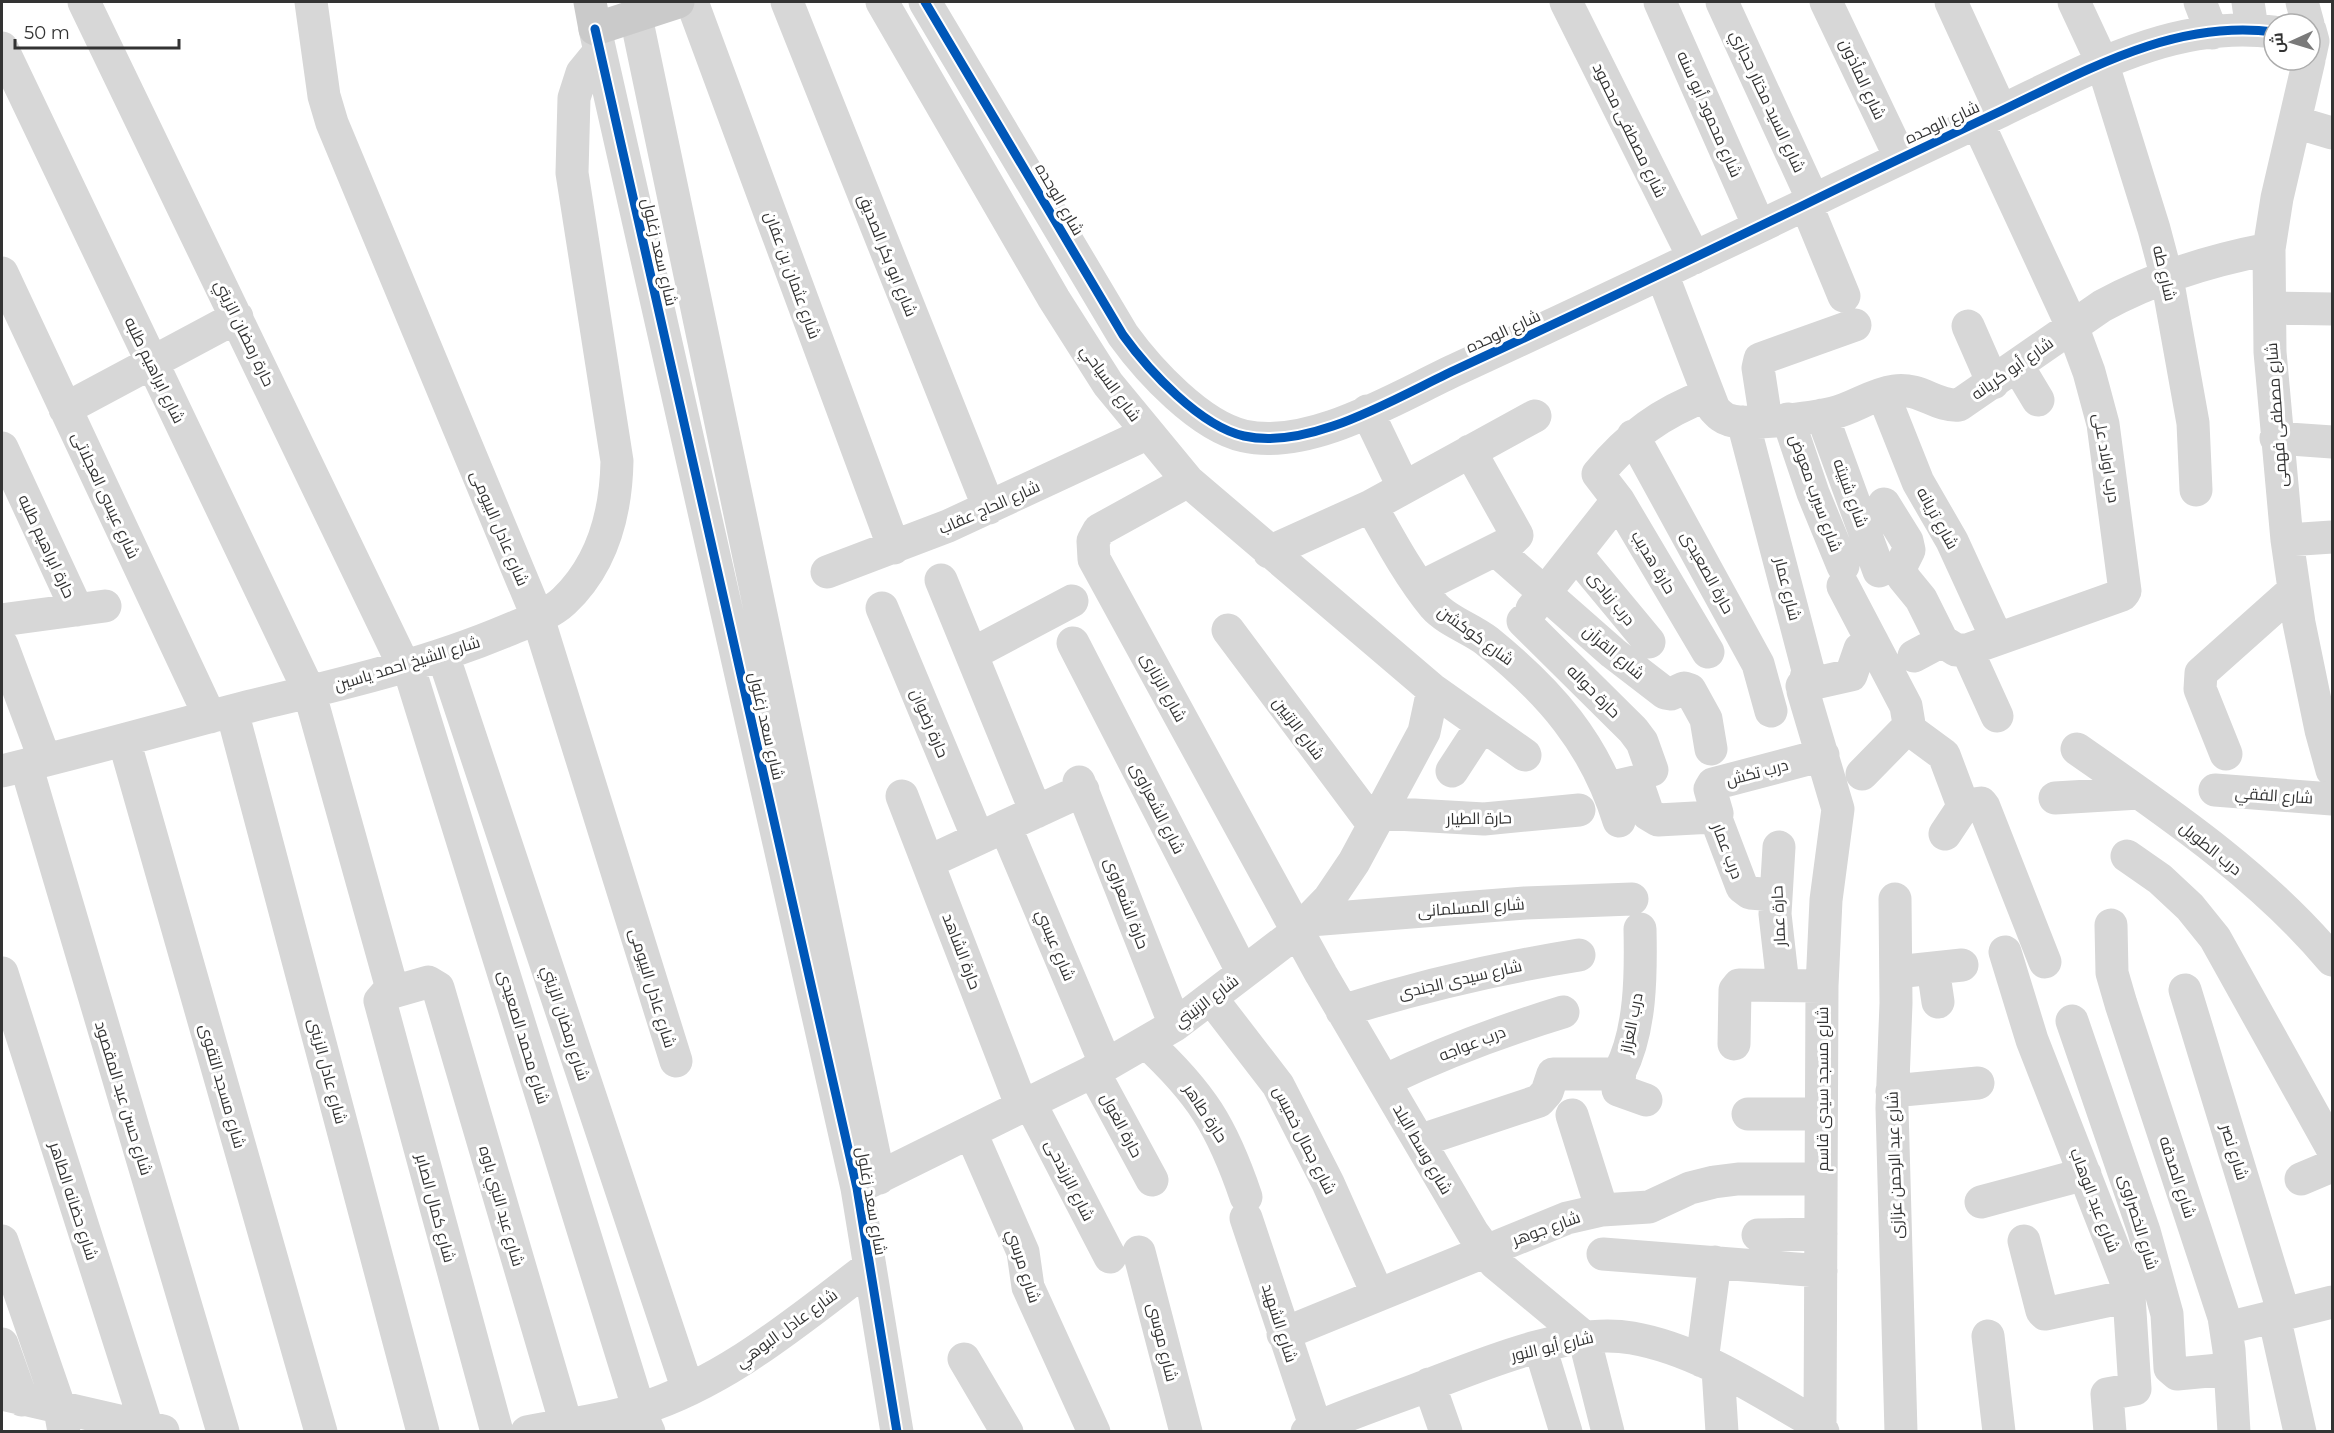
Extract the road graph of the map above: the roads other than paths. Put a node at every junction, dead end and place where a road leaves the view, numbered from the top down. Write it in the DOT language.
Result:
graph roads {
  1 [pos="84,2"];
  2 [pos="311,2"];
  3 [pos="678,2"];
  4 [pos="693,2"];
  5 [pos="787,2"];
  6 [pos="882,2"];
  7 [pos="924,2"];
  8 [pos="1566,2"];
  9 [pos="1660,2"];
  10 [pos="1722,2"];
  11 [pos="1826,2"];
  12 [pos="1950,2"];
  13 [pos="2074,2"];
  14 [pos="2200,2"];
  15 [pos="636,17"];
  16 [pos="2258,21"];
  17 [pos="595,27"];
  18 [pos="2212,33"];
  19 [pos="2,48"];
  20 [pos="2102,62"];
  21 [pos="2306,72"];
  22 [pos="9,84"];
  23 [pos="1989,116"];
  24 [pos="997,120"];
  25 [pos="2295,122"];
  26 [pos="2332,133"];
  27 [pos="962,141"];
  28 [pos="1900,158"];
  29 [pos="1810,202"];
  30 [pos="1759,226"];
  31 [pos="2269,249"];
  32 [pos="1694,258"];
  33 [pos="2,273"];
  34 [pos="1662,274"];
  35 [pos="2167,278"];
  36 [pos="2270,308"];
  37 [pos="2332,309"];
  38 [pos="237,316"];
  39 [pos="1968,326"];
  40 [pos="2072,326"];
  41 [pos="152,362"];
  42 [pos="2005,374"];
  43 [pos="1883,394"];
  44 [pos="1708,395"];
  45 [pos="2038,400"];
  46 [pos="65,409"];
  47 [pos="1367,411"];
  48 [pos="1822,415"];
  49 [pos="1535,416"];
  50 [pos="1766,420"];
  51 [pos="1148,433"];
  52 [pos="1633,436"];
  53 [pos="2276,438"];
  54 [pos="2332,442"];
  55 [pos="2,448"];
  56 [pos="1470,451"];
  57 [pos="1188,481"];
  58 [pos="1404,488"];
  59 [pos="2196,490"];
  60 [pos="1617,500"];
  61 [pos="1884,504"];
  62 [pos="1371,506"];
  63 [pos="989,508"];
  64 [pos="2332,537"];
  65 [pos="2287,540"];
  66 [pos="894,548"];
  67 [pos="1496,550"];
  68 [pos="1269,552"];
  69 [pos="1576,554"];
  70 [pos="1879,571"];
  71 [pos="827,572"];
  72 [pos="941,580"];
  73 [pos="1421,587"];
  74 [pos="2294,590"];
  75 [pos="1545,592"];
  76 [pos="1072,601"];
  77 [pos="882,608"];
  78 [pos="538,618"];
  79 [pos="2,620"];
  80 [pos="1523,621"];
  81 [pos="1228,630"];
  82 [pos="1997,639"];
  83 [pos="1872,641"];
  84 [pos="1649,642"];
  85 [pos="1073,643"];
  86 [pos="2,645"];
  87 [pos="1941,649"];
  88 [pos="1500,651"];
  89 [pos="1708,652"];
  90 [pos="972,654"];
  91 [pos="443,655"];
  92 [pos="406,666"];
  93 [pos="2322,676"];
  94 [pos="1802,686"];
  95 [pos="1433,690"];
  96 [pos="309,692"];
  97 [pos="1771,711"];
  98 [pos="221,714"];
  99 [pos="1997,716"];
  100 [pos="1482,725"];
  101 [pos="1908,727"];
  102 [pos="124,740"];
  103 [pos="1711,749"];
  104 [pos="2078,749"];
  105 [pos="2226,754"];
  106 [pos="1525,755"];
  107 [pos="1823,755"];
  108 [pos="24,766"];
  109 [pos="1652,770"];
  110 [pos="2332,770"];
  111 [pos="1452,771"];
  112 [pos="1862,774"];
  113 [pos="1608,788"];
  114 [pos="2215,790"];
  115 [pos="2139,793"];
  116 [pos="902,796"];
  117 [pos="2055,798"];
  118 [pos="2332,799"];
  119 [pos="1965,804"];
  120 [pos="1579,810"];
  121 [pos="1036,812"];
  122 [pos="1715,816"];
  123 [pos="1376,819"];
  124 [pos="1619,821"];
  125 [pos="992,832"];
  126 [pos="1945,834"];
  127 [pos="1779,847"];
  128 [pos="2127,856"];
  129 [pos="928,861"];
  130 [pos="1775,895"];
  131 [pos="1895,899"];
  132 [pos="1636,914"];
  133 [pos="2111,925"];
  134 [pos="1304,926"];
  135 [pos="2005,952"];
  136 [pos="1579,955"];
  137 [pos="2332,960"];
  138 [pos="2045,962"];
  139 [pos="1896,972"];
  140 [pos="2,974"];
  141 [pos="1243,974"];
  142 [pos="1783,985"];
  143 [pos="1822,986"];
  144 [pos="2186,990"];
  145 [pos="393,992"];
  146 [pos="1211,998"];
  147 [pos="1938,1002"];
  148 [pos="1342,1011"];
  149 [pos="1563,1012"];
  150 [pos="2072,1021"];
  151 [pos="1175,1025"];
  152 [pos="1146,1042"];
  153 [pos="1734,1044"];
  154 [pos="676,1061"];
  155 [pos="1099,1068"];
  156 [pos="1620,1071"];
  157 [pos="1384,1081"];
  158 [pos="1978,1083"];
  159 [pos="1892,1091"];
  160 [pos="1646,1100"];
  161 [pos="1026,1105"];
  162 [pos="1572,1114"];
  163 [pos="1748,1114"];
  164 [pos="1821,1114"];
  165 [pos="970,1133"];
  166 [pos="1419,1141"];
  167 [pos="2332,1148"];
  168 [pos="2332,1166"];
  169 [pos="2085,1174"];
  170 [pos="1821,1179"];
  171 [pos="2301,1179"];
  172 [pos="1152,1180"];
  173 [pos="868,1183"];
  174 [pos="1981,1202"];
  175 [pos="1246,1208"];
  176 [pos="1602,1210"];
  177 [pos="1758,1234"];
  178 [pos="1821,1234"];
  179 [pos="2024,1241"];
  180 [pos="2,1242"];
  181 [pos="1485,1251"];
  182 [pos="1603,1254"];
  183 [pos="1125,1255"];
  184 [pos="1715,1262"];
  185 [pos="869,1266"];
  186 [pos="1821,1271"];
  187 [pos="1378,1295"];
  188 [pos="2129,1296"];
  189 [pos="2332,1302"];
  190 [pos="2279,1315"];
  191 [pos="2227,1328"];
  192 [pos="1283,1334"];
  193 [pos="1988,1336"];
  194 [pos="1584,1337"];
  195 [pos="2,1344"];
  196 [pos="1540,1347"];
  197 [pos="964,1359"];
  198 [pos="1710,1365"];
  199 [pos="2230,1369"];
  200 [pos="1429,1384"];
  201 [pos="688,1390"];
  202 [pos="12,1397"];
  203 [pos="62,1420"];
  204 [pos="644,1420"];
  205 [pos="564,1428"];
  206 [pos="1822,1429"];
  207 [pos="158,1430"];
  208 [pos="1311,1430"];
  209 [pos="223,1431"];
  210 [pos="321,1431"];
  211 [pos="423,1431"];
  212 [pos="497,1431"];
  213 [pos="897,1431"];
  214 [pos="1007,1431"];
  215 [pos="1094,1431"];
  216 [pos="1186,1431"];
  217 [pos="1446,1431"];
  218 [pos="1566,1431"];
  219 [pos="1608,1431"];
  220 [pos="1722,1431"];
  221 [pos="1901,1431"];
  222 [pos="1999,1431"];
  223 [pos="2110,1431"];
  224 [pos="2234,1431"];
  225 [pos="2300,1431"];
  1 -- 38 [label="street, حارة رمضان الزيتي"];
  2 -- 78 [label="street, شارع عادل البيومى"];
  3 -- 15 [label="main road"];
  4 -- 66 [label="street, شارع عثمان بن عفان"];
  5 -- 63 [label="street, شارع ابو بكر الصديق"];
  6 -- 27 [label="street, شارع السياحي"];
  7 -- 24 [label="street, شارع الوحده"];
  8 -- 32 [label="street, شارع مصطفى محمود"];
  9 -- 30 [label="street, شارع محمود أبو سنه"];
  10 -- 29 [label="street, شارع السيد مختار حجازي"];
  11 -- 28 [label="street, شارع المأذون"];
  12 -- 23 [label="street, درب اولاد على"];
  13 -- 20 [label="street, شارع طه"];
  14 -- 18 [label="street"];
  15 -- 17 [label="main road"];
  15 -- 173 [label="street, شارع سعد زغلول"];
  16 -- 18 [label="street, شارع الوحده"];
  17 -- 78 [label="street, شارع الشيخ احمد ياسين"];
  17 -- 173 [label="street, شارع سعد زغلول"];
  18 -- 20 [label="street, شارع الوحده"];
  19 -- 22 [label="street, شارع ابراهيم طلبه"];
  20 -- 23 [label="street, شارع الوحده"];
  20 -- 35 [label="street, شارع طه"];
  21 -- 25 [label="street, شارع مصطفى فهمى"];
  22 -- 41 [label="street, شارع ابراهيم طلبه"];
  23 -- 28 [label="street, شارع الوحده"];
  23 -- 40 [label="street, درب اولاد على"];
  24 -- 27 [label="street"];
  24 -- 47 [label="street, شارع الوحده"];
  25 -- 26 [label="street"];
  25 -- 31 [label="street, شارع مصطفى فهمى"];
  27 -- 51 [label="street, شارع السياحي"];
  28 -- 29 [label="street, شارع الوحده"];
  29 -- 30 [label="street, شارع الوحده"];
  29 -- 50 [label="street, شارع السيد مختار حجازي"];
  30 -- 32 [label="street, شارع الوحده"];
  31 -- 35 [label="street, شارع أبو كريانه"];
  31 -- 36 [label="street, شارع مصطفى فهمى"];
  32 -- 34 [label="street, شارع الوحده"];
  33 -- 46 [label="street, شارع عيسى العجلاتى"];
  34 -- 44 [label="street, شارع أبو كريانه"];
  34 -- 47 [label="street, شارع الوحده"];
  35 -- 40 [label="street, شارع أبو كريانه"];
  35 -- 59 [label="street, شارع طه"];
  36 -- 37 [label="street"];
  36 -- 53 [label="street, شارع مصطفى فهمى"];
  38 -- 41 [label="street"];
  38 -- 92 [label="street, حارة رمضان الزيتي"];
  39 -- 42 [label="street"];
  40 -- 42 [label="street, شارع أبو كريانه"];
  40 -- 82 [label="street, درب اولاد على"];
  41 -- 46 [label="street"];
  41 -- 96 [label="street, شارع ابراهيم طلبه"];
  42 -- 43 [label="street, شارع أبو كريانه"];
  42 -- 45 [label="street"];
  43 -- 48 [label="street, شارع أبو كريانه"];
  43 -- 82 [label="street, شارع تريانه"];
  44 -- 50 [label="street, شارع أبو كريانه"];
  44 -- 52 [label="street"];
  46 -- 98 [label="street, شارع عيسى العجلاتى"];
  47 -- 58 [label="street"];
  48 -- 50 [label="street, شارع أبو كريانه"];
  48 -- 70 [label="street, شارع شبيته"];
  49 -- 56 [label="street"];
  50 -- 83 [label="street, شارع سيرب معوض"];
  50 -- 94 [label="street, شارع عمار"];
  51 -- 57 [label="street, شارع السياحي"];
  51 -- 63 [label="street, شارع الحاج عقاب"];
  52 -- 60 [label="street, حارة هديب"];
  52 -- 97 [label="street, حارة الصعيدى"];
  53 -- 54 [label="street"];
  53 -- 65 [label="street, شارع مصطفى فهمى"];
  55 -- 79 [label="street, حارة ابراهيم طلبه"];
  56 -- 58 [label="street"];
  56 -- 67 [label="street"];
  57 -- 68 [label="street, شارع السياحي"];
  57 -- 134 [label="street, شارع الزنارى"];
  58 -- 62 [label="street"];
  60 -- 69 [label="street"];
  60 -- 89 [label="street, حارة هديب"];
  61 -- 87 [label="street"];
  62 -- 68 [label="street"];
  62 -- 73 [label="street, شارع كوكشن"];
  63 -- 66 [label="street, شارع الحاج عقاب"];
  64 -- 65 [label="street"];
  65 -- 74 [label="street, شارع مصطفى فهمى"];
  66 -- 71 [label="street, شارع الحاج عقاب"];
  67 -- 73 [label="street"];
  67 -- 75 [label="street, شارع القرآن"];
  68 -- 95 [label="street, شارع السياحي"];
  69 -- 75 [label="street"];
  69 -- 84 [label="street, درب زبادى"];
  72 -- 90 [label="street"];
  73 -- 88 [label="street, شارع كوكشن"];
  74 -- 93 [label="street, شارع مصطفى فهمى"];
  74 -- 105 [label="street"];
  75 -- 80 [label="street"];
  75 -- 103 [label="street, شارع القرآن"];
  76 -- 90 [label="street"];
  77 -- 125 [label="street, حارة رضوان"];
  78 -- 91 [label="street, شارع الشيخ احمد ياسين"];
  78 -- 154 [label="street, شارع عادل البيومى"];
  80 -- 88 [label="street"];
  80 -- 109 [label="street, حارة حواله"];
  81 -- 123 [label="street, شارع الزتيين"];
  82 -- 87 [label="street, درب اولاد على"];
  83 -- 94 [label="street"];
  83 -- 101 [label="street"];
  85 -- 141 [label="street, شارع الشعراوى"];
  86 -- 108 [label="street, شارع حسن عبد المقصود"];
  87 -- 99 [label="street"];
  88 -- 113 [label="street, شارع كوكشن"];
  90 -- 121 [label="street"];
  91 -- 92 [label="street, شارع الشيخ احمد ياسين"];
  91 -- 201 [label="street, شارع رمضان الزيتي"];
  92 -- 96 [label="street, شارع الشيخ احمد ياسين"];
  92 -- 204 [label="street, شارع محمد الصعيدى"];
  93 -- 110 [label="street, شارع مصطفى فهمى"];
  94 -- 107 [label="street, شارع عمار"];
  95 -- 100 [label="street, شارع السياحي"];
  95 -- 123 [label="street, شارع الزنيتي"];
  96 -- 98 [label="street, شارع الشيخ احمد ياسين"];
  96 -- 145 [label="street"];
  98 -- 102 [label="street, شارع الشيخ احمد ياسين"];
  98 -- 211 [label="street, شارع عادل الزينى"];
  100 -- 106 [label="street, شارع السياحي"];
  100 -- 111 [label="street"];
  101 -- 112 [label="street"];
  101 -- 119 [label="street"];
  102 -- 108 [label="street, شارع الشيخ احمد ياسين"];
  102 -- 210 [label="street, شارع مسجد التقوى"];
  104 -- 115 [label="street, درب الطويل"];
  107 -- 122 [label="street, درب تكش"];
  107 -- 143 [label="street, شارع مسجد سيدى قاسم"];
  108 -- 209 [label="street, شارع حسن عبد المقصود"];
  113 -- 122 [label="street"];
  113 -- 124 [label="street, شارع كوكشن"];
  114 -- 118 [label="street, شارع الفقي"];
  115 -- 117 [label="street"];
  115 -- 137 [label="street, درب الطويل"];
  116 -- 129 [label="street, حارة الشاهد"];
  119 -- 126 [label="street"];
  119 -- 138 [label="street"];
  120 -- 123 [label="street, حارة الطيار"];
  121 -- 125 [label="street"];
  121 -- 151 [label="street, حارة الشعراوى"];
  122 -- 130 [label="street, درب عمار"];
  123 -- 134 [label="street, شارع الزنيتي"];
  125 -- 129 [label="street"];
  125 -- 155 [label="street, شارع عيسي"];
  127 -- 130 [label="street, حارة عمار"];
  128 -- 167 [label="street"];
  129 -- 161 [label="street, حارة الشاهد"];
  130 -- 142 [label="street, حارة عمار"];
  131 -- 139 [label="street, شارع عبد الرحمن عزازى"];
  132 -- 134 [label="street, شارع المسلمانى"];
  132 -- 156 [label="street, درب العزاز"];
  133 -- 191 [label="street, شارع الصدقه"];
  134 -- 141 [label="street, شارع الزنيتي"];
  134 -- 148 [label="street, شارع وسط البلد"];
  135 -- 169 [label="street, شارع عبد الوهاب"];
  136 -- 148 [label="street, شارع سيدى الجندى"];
  139 -- 147 [label="street"];
  139 -- 159 [label="street, شارع عبد الرحمن عزازى"];
  140 -- 207 [label="street, شارع حضانه الطاهر"];
  141 -- 146 [label="street, شارع الزنيتي"];
  142 -- 143 [label="street"];
  142 -- 153 [label="street"];
  143 -- 164 [label="street, شارع مسجد سيدى قاسم"];
  144 -- 190 [label="street, شارع نصر"];
  145 -- 205 [label="street, شارع عبد النبي باوه"];
  145 -- 212 [label="street, شارع كمال الصابر"];
  146 -- 151 [label="street, شارع الزنيتي"];
  146 -- 187 [label="street, شارع جمال خميس"];
  148 -- 157 [label="street, شارع وسط البلد"];
  149 -- 157 [label="street, درب عواجه"];
  150 -- 199 [label="street, شارع الخصراوى"];
  151 -- 152 [label="street, شارع الزنيتي"];
  152 -- 155 [label="street, شارع الزنيتي"];
  152 -- 175 [label="street, حارة طاهر"];
  155 -- 161 [label="street, شارع الزنيتي"];
  155 -- 172 [label="street, حارة الغول"];
  156 -- 160 [label="street"];
  156 -- 166 [label="street, درب العزاز"];
  157 -- 166 [label="street, شارع وسط البلد"];
  158 -- 159 [label="street"];
  159 -- 221 [label="street, شارع عبد الرحمن عزازى"];
  161 -- 165 [label="street, شارع الزنيتي"];
  161 -- 183 [label="street, شارع الزرندحى"];
  162 -- 176 [label="street"];
  163 -- 164 [label="street"];
  164 -- 170 [label="street, شارع مسجد سيدى قاسم"];
  165 -- 173 [label="street, شارع الزنيتي"];
  165 -- 215 [label="street, شارع مرسي"];
  166 -- 181 [label="street, شارع وسط البلد"];
  168 -- 171 [label="street"];
  169 -- 174 [label="street"];
  169 -- 188 [label="street, شارع عبد الوهاب"];
  170 -- 176 [label="street, شارع جوهر"];
  170 -- 178 [label="street, شارع مسجد سيدى قاسم"];
  173 -- 185 [label="street, شارع سعد زغلول"];
  175 -- 192 [label="street, شارع الشهيد"];
  176 -- 181 [label="street, شارع جوهر"];
  177 -- 178 [label="street"];
  178 -- 186 [label="street, شارع مسجد سيدى قاسم"];
  179 -- 188 [label="street"];
  180 -- 203 [label="street"];
  181 -- 187 [label="street, شارع جوهر"];
  181 -- 194 [label="street, شارع وسط البلد"];
  182 -- 184 [label="street"];
  183 -- 216 [label="street, شارع موسى"];
  184 -- 186 [label="street"];
  184 -- 198 [label="street"];
  185 -- 201 [label="street, شارع عادل البوهي"];
  185 -- 213 [label="street, شارع سعد زغلول"];
  186 -- 206 [label="street, شارع مسجد سيدى قاسم"];
  187 -- 192 [label="street, شارع جوهر"];
  188 -- 223 [label="street, شارع عبد الوهاب"];
  189 -- 190 [label="street"];
  190 -- 191 [label="street"];
  190 -- 225 [label="street, شارع نصر"];
  191 -- 199 [label="street, شارع الصدقه"];
  192 -- 208 [label="street, شارع الشهيد"];
  193 -- 222 [label="street"];
  194 -- 196 [label="street, شارع أبو النور"];
  194 -- 198 [label="street, شارع أبو النور"];
  194 -- 219 [label="street"];
  195 -- 202 [label="street"];
  196 -- 200 [label="street, شارع أبو النور"];
  196 -- 218 [label="street"];
  197 -- 214 [label="street"];
  198 -- 206 [label="street, شارع أبو النور"];
  198 -- 220 [label="street"];
  199 -- 224 [label="street, شارع الصدقه"];
  200 -- 208 [label="street, شارع أبو النور"];
  200 -- 217 [label="street"];
  201 -- 204 [label="street, شارع عادل البوهي"];
  202 -- 203 [label="street"];
  203 -- 207 [label="street"];
  204 -- 205 [label="street, شارع عادل البوهي"];
}
